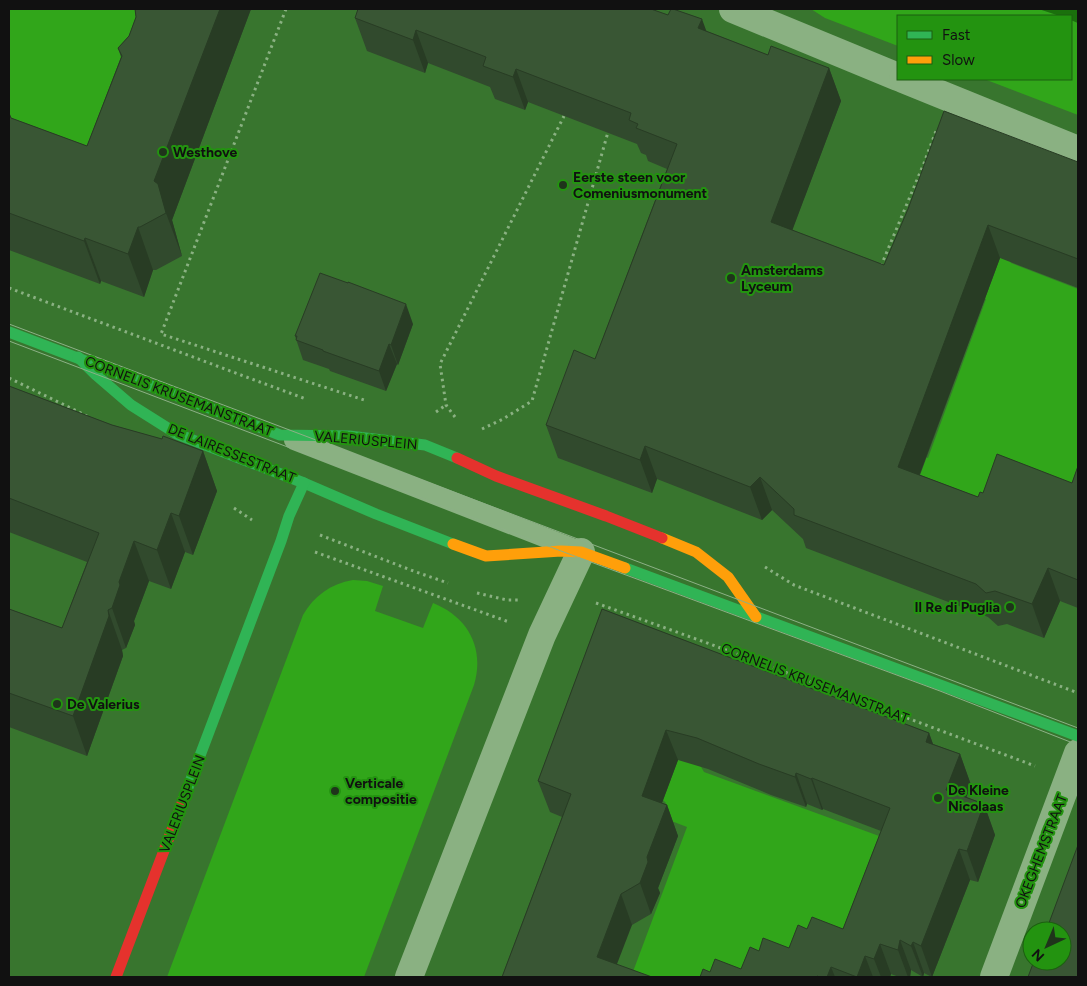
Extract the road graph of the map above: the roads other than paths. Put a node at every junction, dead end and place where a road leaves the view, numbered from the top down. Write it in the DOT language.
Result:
graph roads {
  1 [pos="733,9"];
  2 [pos="897,77"];
  3 [pos="905,80"];
  4 [pos="1078,150"];
  5 [pos="9,332"];
  6 [pos="78,357"];
  7 [pos="280,435"];
  8 [pos="304,483"];
  9 [pos="581,552"];
  10 [pos="756,617"];
  11 [pos="1078,736"];
  12 [pos="1078,753"];
  13 [pos="116,977"];
  14 [pos="409,977"];
  15 [pos="994,977"];
  1 -- 2 [label="street"];
  3 -- 4 [label="street"];
  5 -- 6 [label="street, DE LAIRESSESTRAAT"];
  6 -- 7 [label="street, CORNELIS KRUSEMANSTRAAT"];
  6 -- 8 [label="street, DE LAIRESSESTRAAT"];
  7 -- 9 [label="lane, VALERIUSPLEIN"];
  7 -- 10 [label="street, VALERIUSPLEIN"];
  8 -- 9 [label="street"];
  8 -- 13 [label="street, VALERIUSPLEIN"];
  9 -- 10 [label="street"];
  9 -- 14 [label="street"];
  10 -- 11 [label="street"];
  12 -- 15 [label="street, OKEGHEMSTRAAT"];
}
